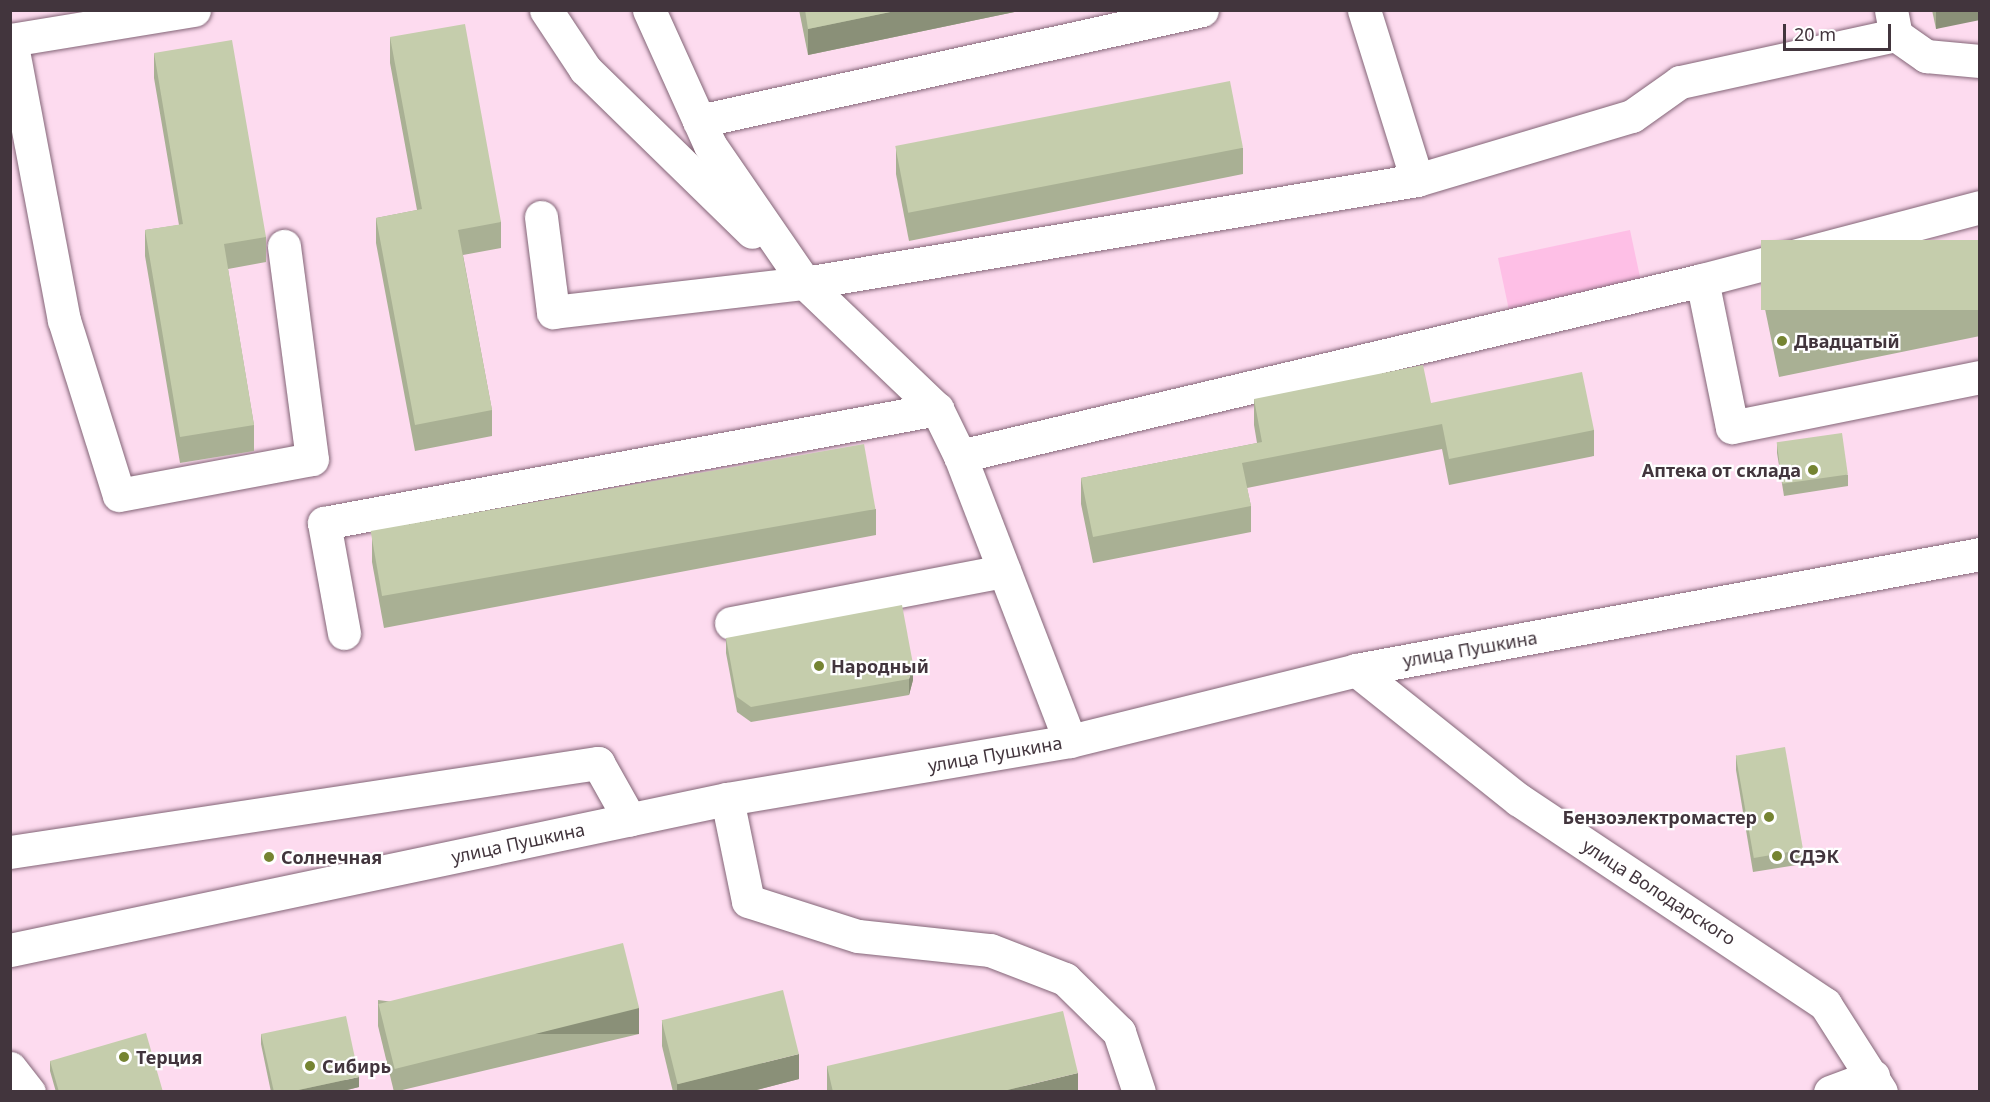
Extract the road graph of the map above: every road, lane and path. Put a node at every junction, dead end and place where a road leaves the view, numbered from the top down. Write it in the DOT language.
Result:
graph roads {
  1 [pos="194,10"];
  2 [pos="546,10"];
  3 [pos="649,10"];
  4 [pos="1202,10"];
  5 [pos="1364,10"];
  6 [pos="1893,23"];
  7 [pos="10,32"];
  8 [pos="11,40"];
  9 [pos="1980,61"];
  10 [pos="699,121"];
  11 [pos="1417,180"];
  12 [pos="1980,207"];
  13 [pos="540,217"];
  14 [pos="284,246"];
  15 [pos="1702,280"];
  16 [pos="805,283"];
  17 [pos="1980,377"];
  18 [pos="937,410"];
  19 [pos="960,456"];
  20 [pos="1980,555"];
  21 [pos="1005,571"];
  22 [pos="731,623"];
  23 [pos="344,633"];
  24 [pos="1356,670"];
  25 [pos="1071,741"];
  26 [pos="727,800"];
  27 [pos="630,820"];
  28 [pos="10,852"];
  29 [pos="10,950"];
  30 [pos="10,1068"];
  31 [pos="1877,1084"];
  32 [pos="28,1092"];
  33 [pos="1140,1092"];
  34 [pos="1830,1092"];
  1 -- 8 [label="street"];
  2 -- 16 [label="street"];
  3 -- 10 [label="street"];
  4 -- 10 [label="street"];
  5 -- 11 [label="street"];
  6 -- 9 [label="street"];
  6 -- 11 [label="street"];
  7 -- 8 [label="street"];
  8 -- 14 [label="street"];
  10 -- 16 [label="street"];
  11 -- 16 [label="street"];
  12 -- 15 [label="street"];
  13 -- 16 [label="street"];
  15 -- 17 [label="street"];
  15 -- 19 [label="street"];
  16 -- 18 [label="street"];
  18 -- 19 [label="street"];
  18 -- 23 [label="street"];
  19 -- 21 [label="street"];
  20 -- 24 [label="street, улица Пушкина"];
  21 -- 22 [label="street"];
  21 -- 25 [label="street"];
  24 -- 25 [label="street, улица Пушкина"];
  24 -- 31 [label="street, улица Володарского"];
  25 -- 26 [label="street, улица Пушкина"];
  26 -- 27 [label="street, улица Пушкина"];
  26 -- 33 [label="street"];
  27 -- 28 [label="street"];
  27 -- 29 [label="street, улица Пушкина"];
  30 -- 32 [label="street"];
  31 -- 34 [label="street"];
}
